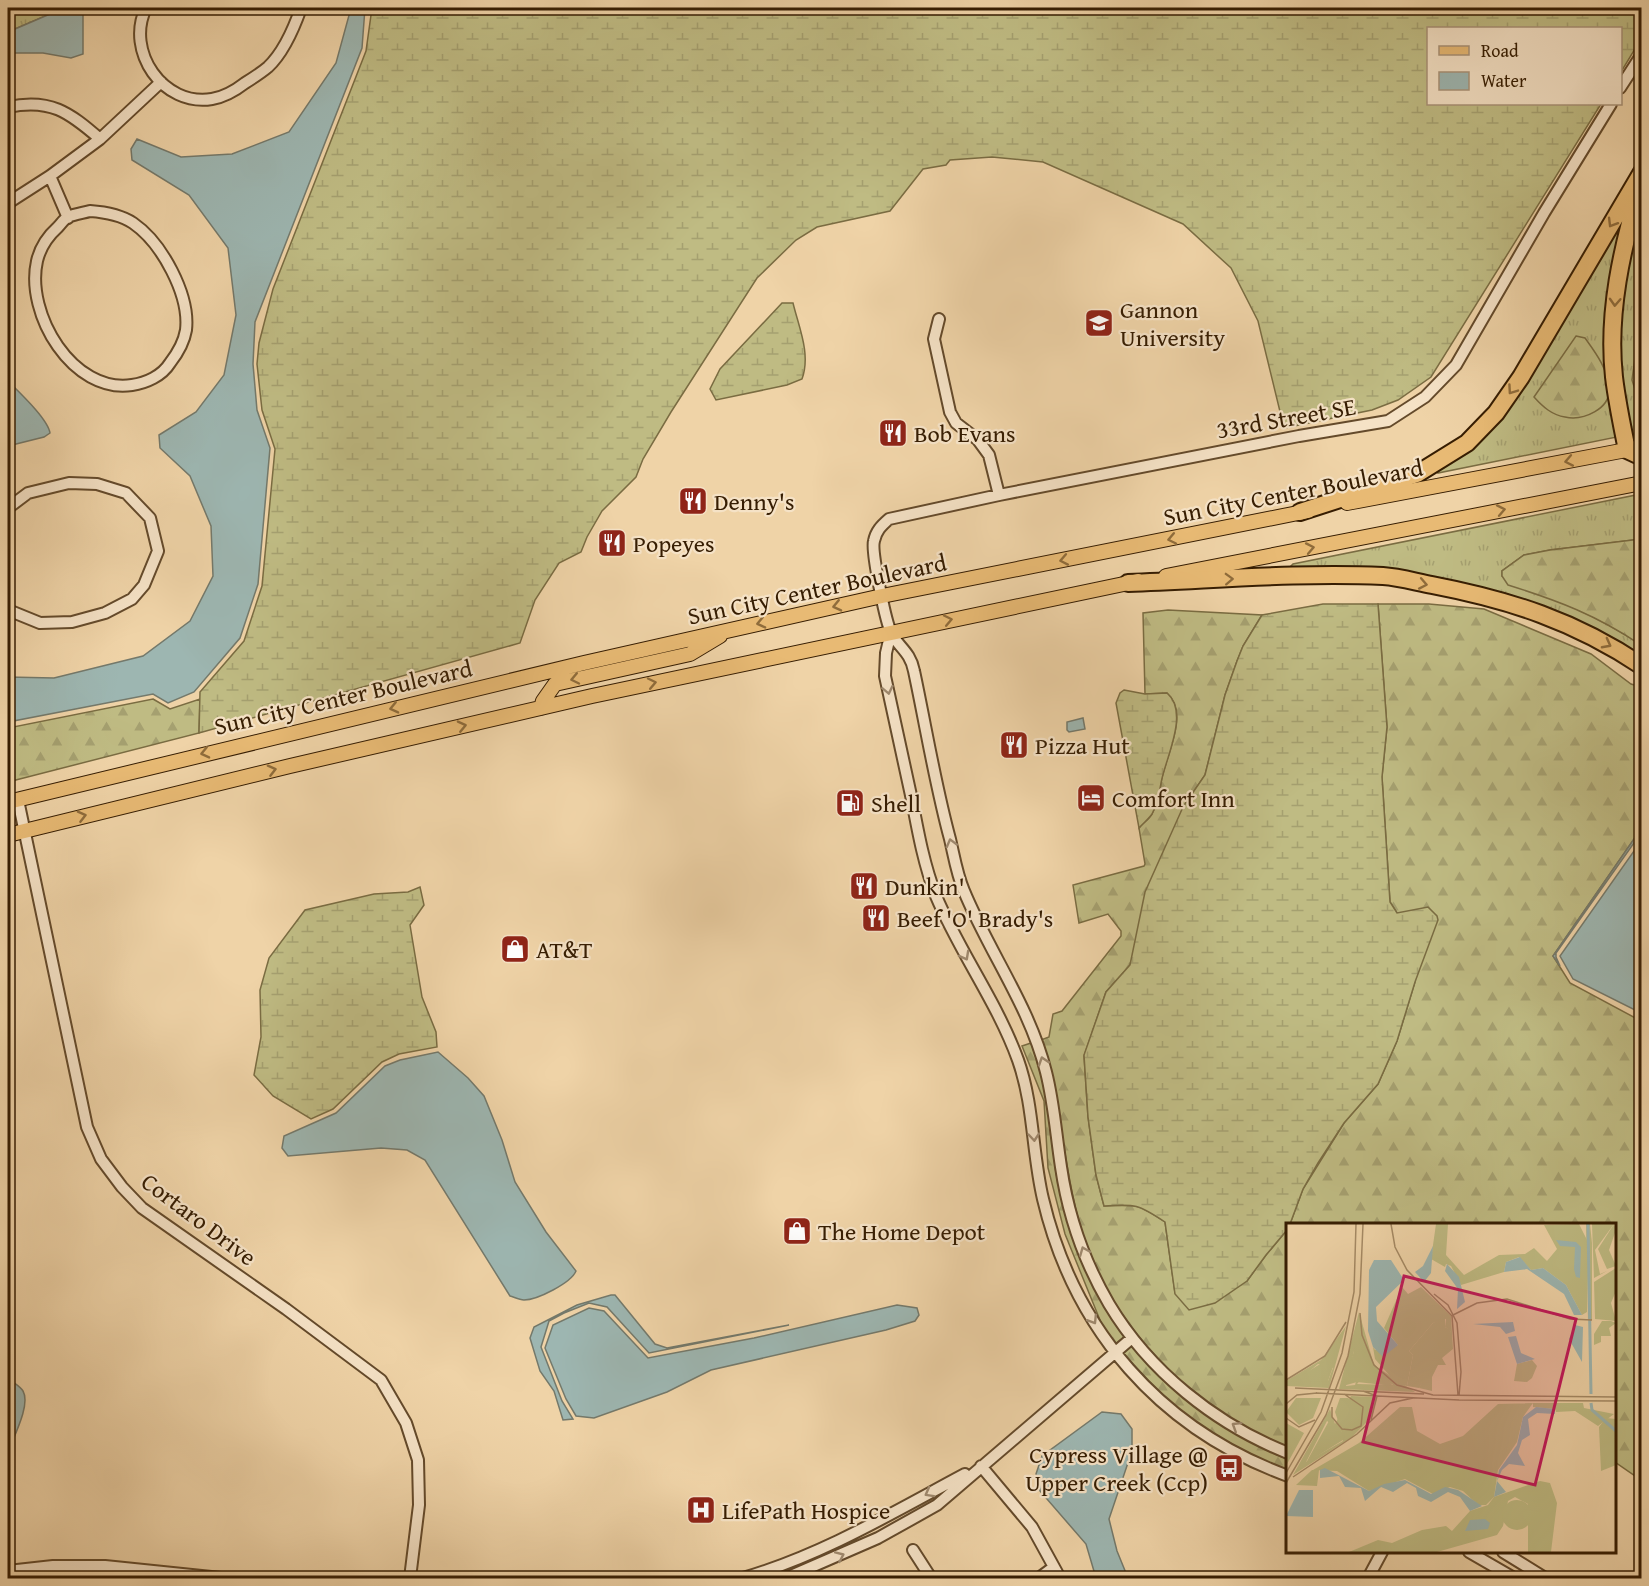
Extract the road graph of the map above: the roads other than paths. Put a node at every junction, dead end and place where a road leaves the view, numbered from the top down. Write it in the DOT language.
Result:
graph roads {
  1 [pos="146,8"];
  2 [pos="301,8"];
  3 [pos="1641,54"];
  4 [pos="161,82"];
  5 [pos="1622,85"];
  6 [pos="1610,105"];
  7 [pos="8,107"];
  8 [pos="100,139"];
  9 [pos="1641,172"];
  10 [pos="50,176"];
  11 [pos="1641,184"];
  12 [pos="8,203"];
  13 [pos="68,218"];
  14 [pos="939,319"];
  15 [pos="1636,451"];
  16 [pos="1641,483"];
  17 [pos="999,495"];
  18 [pos="8,508"];
  19 [pos="1300,512"];
  20 [pos="1128,583"];
  21 [pos="882,596"];
  22 [pos="8,609"];
  23 [pos="729,630"];
  24 [pos="891,632"];
  25 [pos="1641,666"];
  26 [pos="541,708"];
  27 [pos="13,801"];
  28 [pos="26,830"];
  29 [pos="8,835"];
  30 [pos="1132,1338"];
  31 [pos="1114,1353"];
  32 [pos="1286,1453"];
  33 [pos="981,1466"];
  34 [pos="1286,1476"];
  35 [pos="913,1550"];
  36 [pos="1381,1553"];
  37 [pos="1472,1553"];
  38 [pos="1506,1553"];
  39 [pos="1054,1567"];
  40 [pos="8,1571"];
  41 [pos="221,1578"];
  42 [pos="410,1578"];
  43 [pos="743,1578"];
  44 [pos="786,1578"];
  45 [pos="931,1578"];
  46 [pos="1038,1578"];
  47 [pos="1060,1578"];
  48 [pos="1368,1578"];
  49 [pos="1514,1578"];
  50 [pos="1545,1578"];
  1 -- 4 [label="street"];
  2 -- 4 [label="street"];
  3 -- 5 [label="street"];
  4 -- 8 [label="street"];
  6 -- 17 [label="street, 33rd Street SE"];
  7 -- 8 [label="street"];
  8 -- 10 [label="street"];
  9 -- 19 [label="highway, one-way"];
  10 -- 12 [label="street"];
  10 -- 13 [label="street"];
  11 -- 15 [label="highway, one-way"];
  13 -- 13 [label="street"];
  14 -- 17 [label="street"];
  15 -- 19 [label="main road, Sun City Center Boulevard, one-way"];
  20 -- 16 [label="main road, one-way"];
  17 -- 21 [label="street, 33rd Street SE"];
  18 -- 22 [label="street"];
  19 -- 21 [label="main road, Sun City Center Boulevard, one-way"];
  24 -- 20 [label="main road, one-way"];
  20 -- 25 [label="highway, one-way"];
  21 -- 23 [label="main road, Sun City Center Boulevard, one-way"];
  21 -- 24 [label="street, 33rd Street SE"];
  23 -- 26 [label="main road, one-way"];
  23 -- 27 [label="main road, Sun City Center Boulevard, one-way"];
  26 -- 24 [label="main road, one-way"];
  30 -- 24 [label="street, one-way"];
  24 -- 31 [label="street, one-way"];
  28 -- 26 [label="main road, one-way"];
  27 -- 28 [label="street, Cortaro Drive"];
  28 -- 29 [label="main road"];
  28 -- 42 [label="street, Cortaro Drive"];
  30 -- 31 [label="street"];
  32 -- 30 [label="street, one-way"];
  31 -- 33 [label="street"];
  31 -- 34 [label="street"];
  33 -- 39 [label="street"];
  33 -- 43 [label="street, one-way"];
  44 -- 33 [label="street, one-way"];
  35 -- 45 [label="street"];
  36 -- 48 [label="street"];
  37 -- 49 [label="street"];
  38 -- 50 [label="street"];
  39 -- 46 [label="street"];
  39 -- 47 [label="street"];
  40 -- 41 [label="street"];
}
